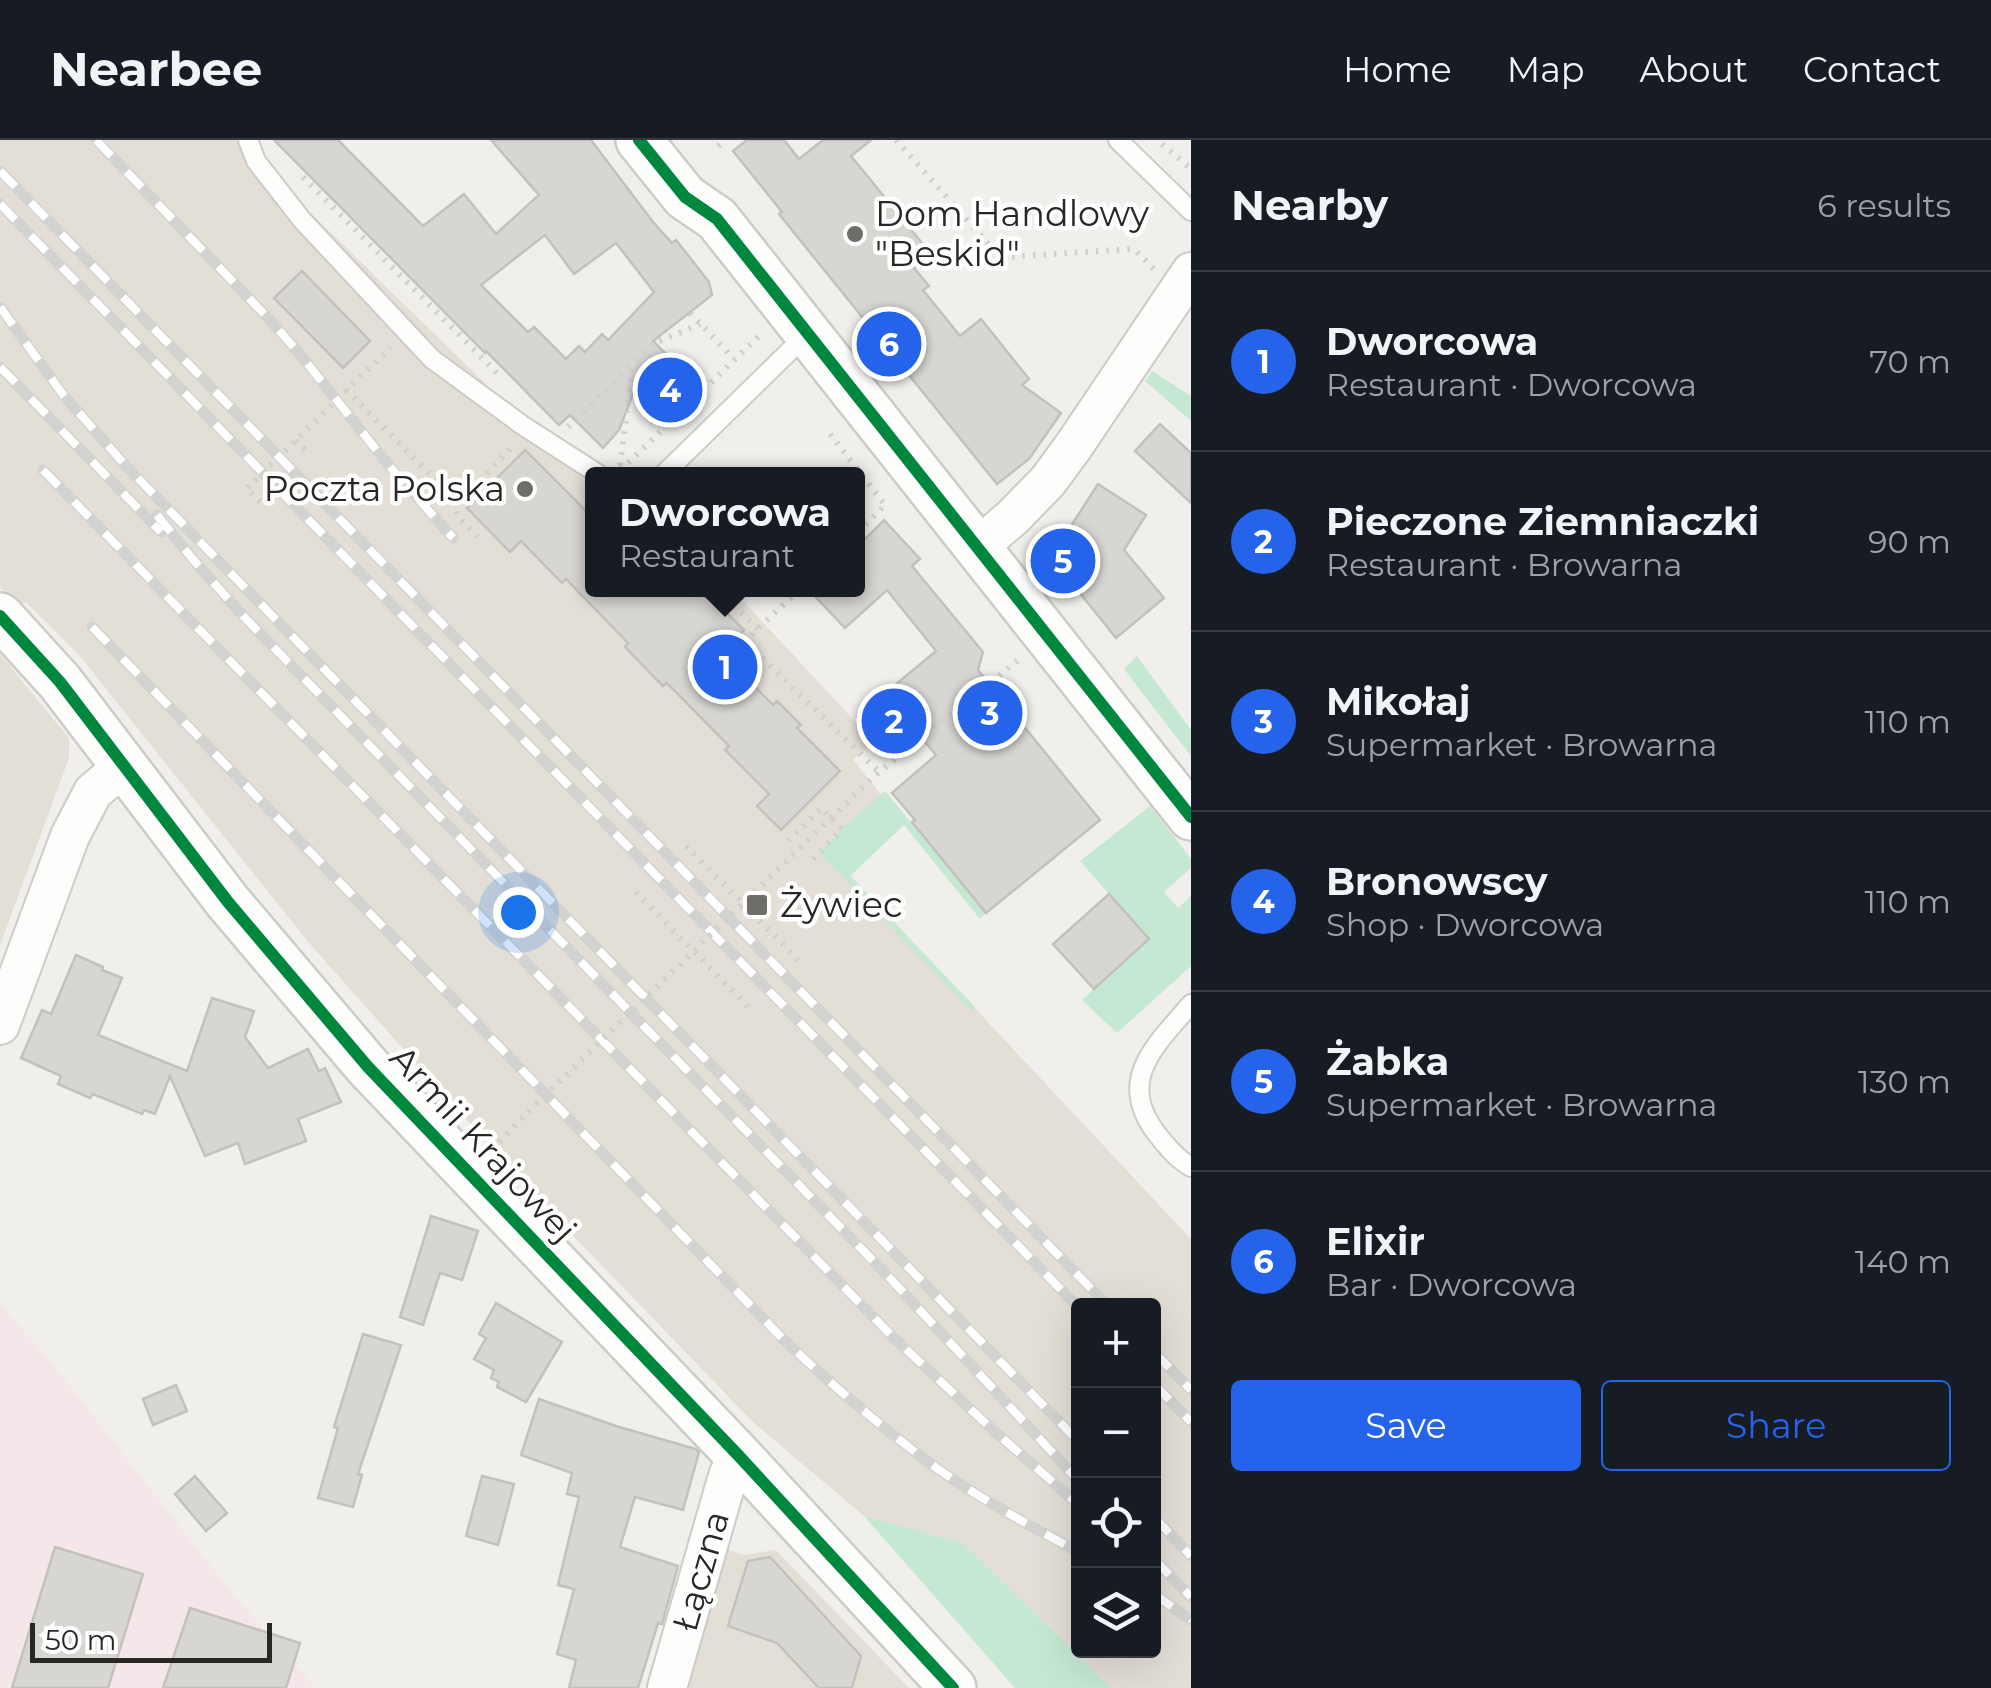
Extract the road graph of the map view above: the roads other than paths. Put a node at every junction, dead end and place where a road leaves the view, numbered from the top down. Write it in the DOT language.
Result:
graph roads {
  1 [pos="248,140"];
  2 [pos="639,140"];
  3 [pos="670,140"];
  4 [pos="1118,140"];
  5 [pos="1191,211"];
  6 [pos="717,219"];
  7 [pos="1175,273"];
  8 [pos="808,333"];
  9 [pos="602,466"];
  10 [pos="671,467"];
  11 [pos="978,547"];
  12 [pos="0,616"];
  13 [pos="125,765"];
  14 [pos="1191,816"];
  15 [pos="1191,1004"];
  16 [pos="0,1025"];
  17 [pos="1191,1167"];
  18 [pos="738,1455"];
  19 [pos="667,1688"];
  20 [pos="953,1688"];
  1 -- 9 [label="lane"];
  2 -- 6 [label="street"];
  3 -- 6 [label="street"];
  4 -- 5 [label="lane"];
  6 -- 8 [label="street"];
  7 -- 11 [label="street"];
  8 -- 10 [label="lane"];
  8 -- 11 [label="street"];
  11 -- 14 [label="street"];
  12 -- 13 [label="street, Armii Krajowej"];
  13 -- 16 [label="street"];
  13 -- 18 [label="street, Armii Krajowej"];
  15 -- 17 [label="lane"];
  18 -- 19 [label="street, Łączna"];
  18 -- 20 [label="street, Armii Krajowej"];
}
